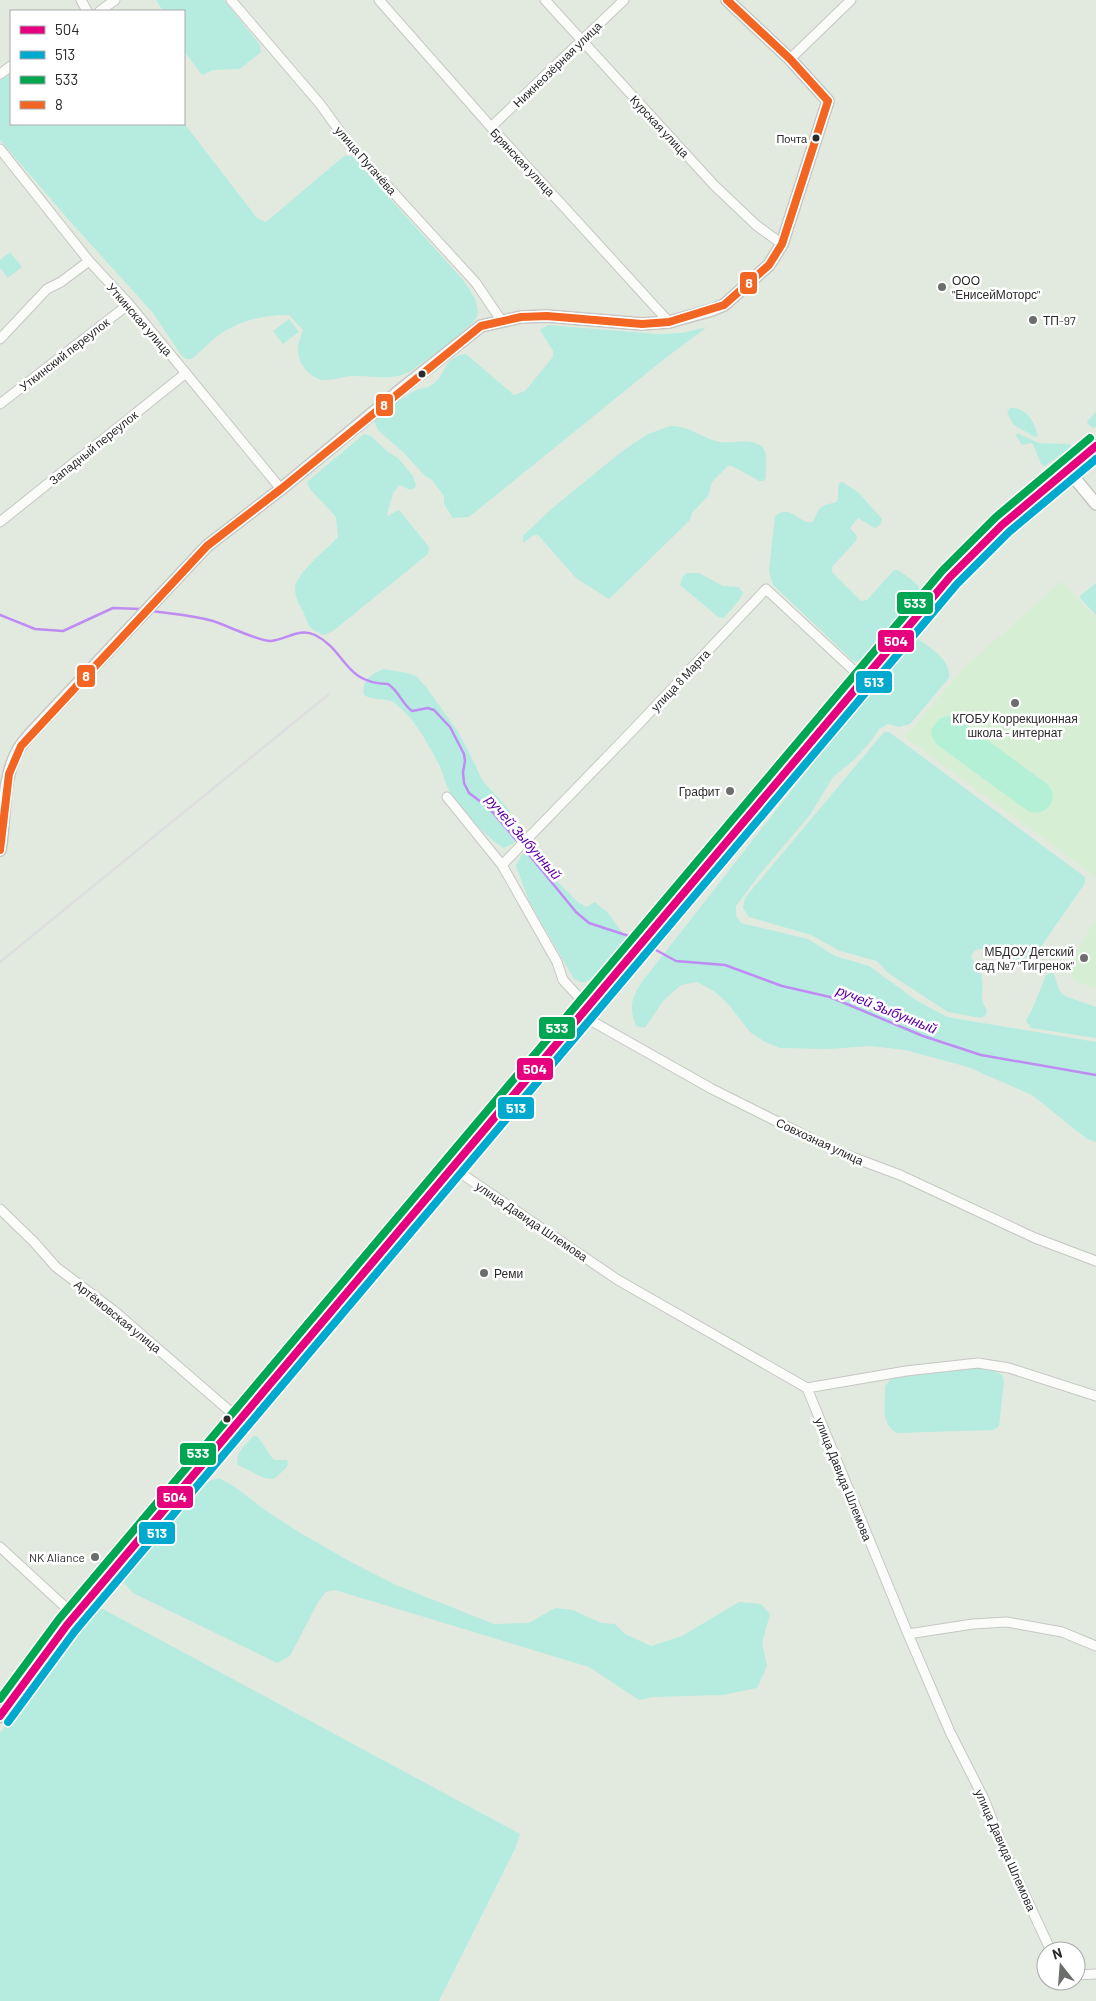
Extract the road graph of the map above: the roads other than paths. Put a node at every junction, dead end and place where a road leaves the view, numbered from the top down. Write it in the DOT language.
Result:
graph roads {
  1 [pos="115,0"];
  2 [pos="230,0"];
  3 [pos="379,0"];
  4 [pos="545,0"];
  5 [pos="624,0"];
  6 [pos="727,0"];
  7 [pos="851,0"];
  8 [pos="101,10"];
  9 [pos="582,41"];
  10 [pos="790,59"];
  11 [pos="491,127"];
  12 [pos="0,150"];
  13 [pos="782,244"];
  14 [pos="89,261"];
  15 [pos="128,304"];
  16 [pos="501,320"];
  17 [pos="668,322"];
  18 [pos="0,338"];
  19 [pos="186,373"];
  20 [pos="0,404"];
  21 [pos="1096,446"];
  22 [pos="1096,459"];
  23 [pos="1068,470"];
  24 [pos="281,489"];
  25 [pos="1096,504"];
  26 [pos="0,522"];
  27 [pos="862,679"];
  28 [pos="448,797"];
  29 [pos="0,850"];
  30 [pos="502,865"];
  31 [pos="585,1011"];
  32 [pos="454,1168"];
  33 [pos="0,1209"];
  34 [pos="1096,1261"];
  35 [pos="807,1388"];
  36 [pos="1096,1396"];
  37 [pos="240,1420"];
  38 [pos="0,1547"];
  39 [pos="75,1616"];
  40 [pos="908,1634"];
  41 [pos="1096,1646"];
  42 [pos="0,1716"];
  43 [pos="1046,1941"];
  1 -- 8 [label="street"];
  2 -- 16 [label="street, улица Пугачёва"];
  3 -- 11 [label="street, Брянская улица"];
  4 -- 9 [label="street, Курская улица"];
  5 -- 9 [label="street, Нижнеозёрная улица"];
  6 -- 10 [label="main road"];
  7 -- 10 [label="street"];
  9 -- 11 [label="street, Нижнеозёрная улица"];
  9 -- 13 [label="street, Курская улица"];
  10 -- 13 [label="main road"];
  11 -- 17 [label="street, Брянская улица"];
  12 -- 14 [label="street, Уткинская улица"];
  13 -- 17 [label="main road"];
  14 -- 15 [label="street, Уткинская улица"];
  14 -- 18 [label="street"];
  15 -- 19 [label="street, Уткинская улица"];
  15 -- 20 [label="street, Уткинский переулок"];
  16 -- 17 [label="main road"];
  16 -- 24 [label="main road"];
  19 -- 24 [label="street, Уткинская улица"];
  19 -- 26 [label="street, Западный переулок"];
  21 -- 23 [label="main road"];
  22 -- 23 [label="main road"];
  23 -- 25 [label="main road"];
  23 -- 27 [label="main road"];
  24 -- 29 [label="main road"];
  27 -- 30 [label="street, улица 8 Марта"];
  27 -- 31 [label="main road"];
  28 -- 30 [label="street"];
  30 -- 31 [label="street"];
  31 -- 32 [label="main road"];
  31 -- 34 [label="street, Совхозная улица"];
  32 -- 35 [label="street, улица Давида Шлемова"];
  32 -- 37 [label="main road"];
  33 -- 37 [label="street, Артёмовская улица"];
  35 -- 36 [label="street"];
  35 -- 40 [label="street, улица Давида Шлемова"];
  37 -- 39 [label="main road"];
  38 -- 39 [label="street"];
  39 -- 42 [label="main road"];
  40 -- 41 [label="street"];
  40 -- 43 [label="street, улица Давида Шлемова"];
}
